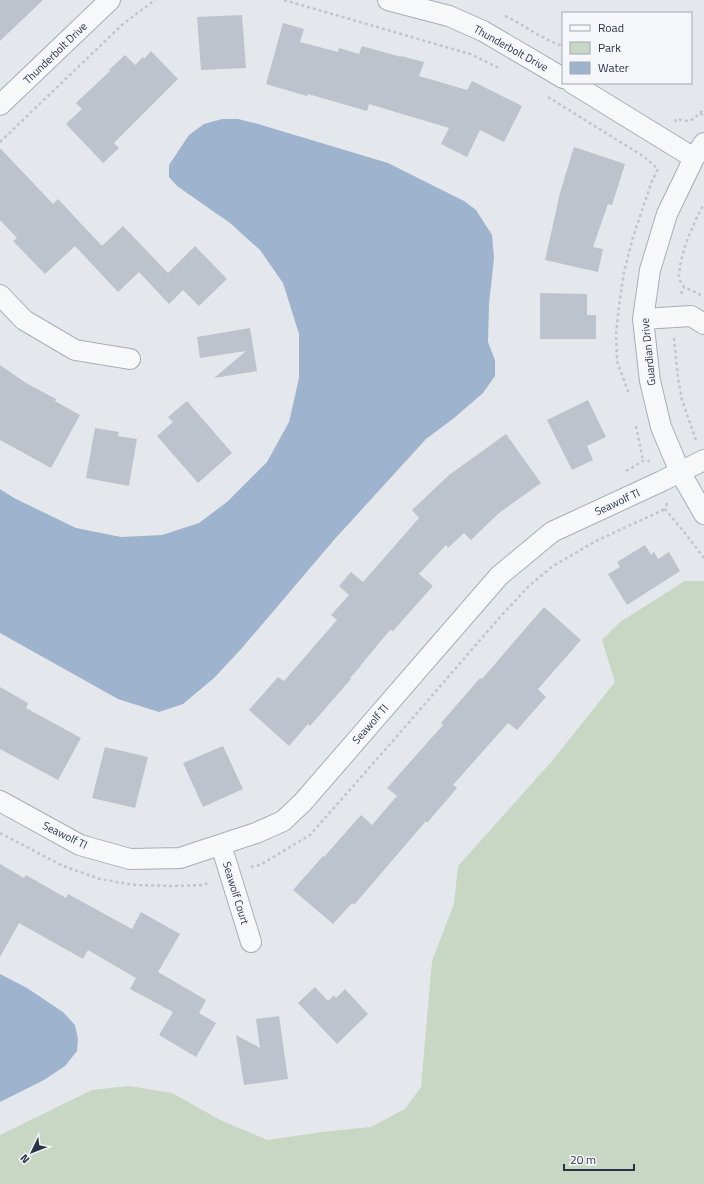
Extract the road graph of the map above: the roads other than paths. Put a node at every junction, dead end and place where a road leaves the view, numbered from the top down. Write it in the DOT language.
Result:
graph roads {
  1 [pos="110,0"];
  2 [pos="388,0"];
  3 [pos="562,77"];
  4 [pos="574,84"];
  5 [pos="0,106"];
  6 [pos="699,150"];
  7 [pos="0,295"];
  8 [pos="643,319"];
  9 [pos="704,324"];
  10 [pos="130,359"];
  11 [pos="704,460"];
  12 [pos="680,472"];
  13 [pos="704,514"];
  14 [pos="0,801"];
  15 [pos="221,845"];
  16 [pos="251,942"];
  1 -- 5 [label="street, Thunderbolt Drive"];
  2 -- 3 [label="street, Thunderbolt Drive"];
  4 -- 6 [label="street"];
  6 -- 8 [label="street, Guardian Drive"];
  7 -- 10 [label="street"];
  8 -- 9 [label="street"];
  8 -- 12 [label="street, Guardian Drive"];
  11 -- 12 [label="street, Seawolf Tl"];
  12 -- 13 [label="street, Guardian Drive"];
  12 -- 15 [label="street, Seawolf Tl"];
  14 -- 15 [label="street, Seawolf Tl"];
  15 -- 16 [label="street, Seawolf Court"];
}
